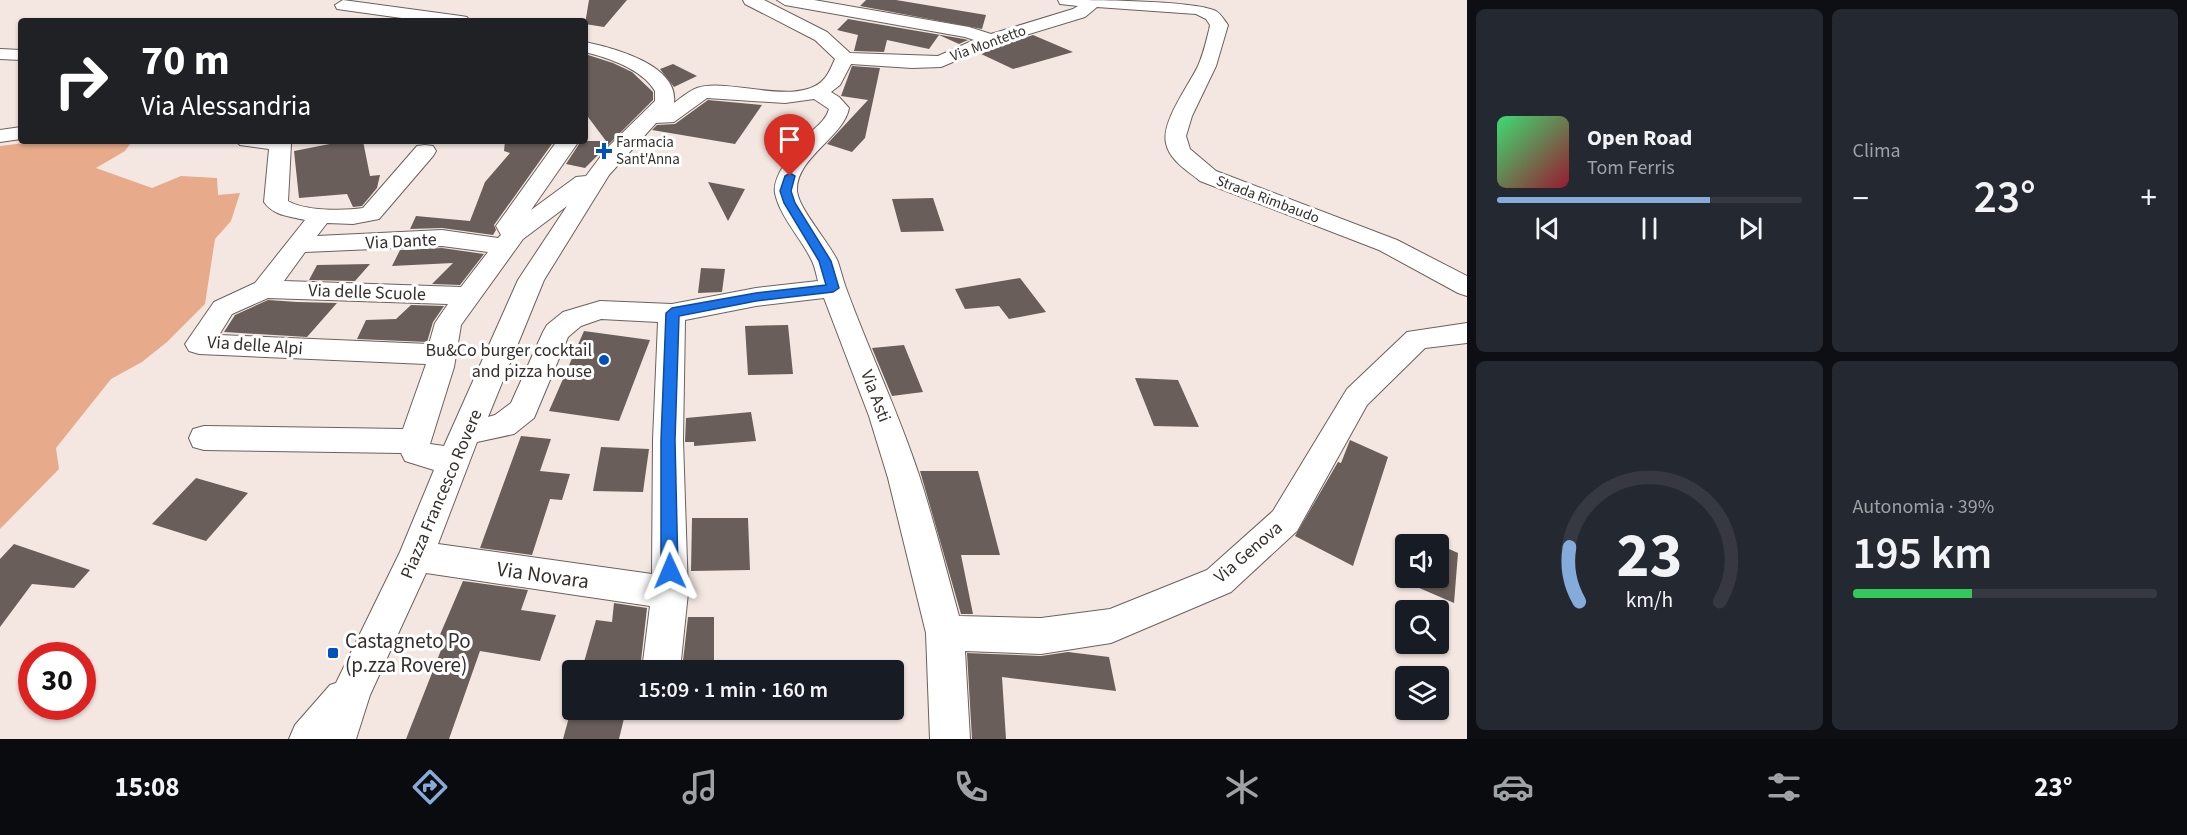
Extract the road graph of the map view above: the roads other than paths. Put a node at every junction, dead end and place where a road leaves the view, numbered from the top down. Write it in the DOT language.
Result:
graph roads {
  1 [pos="751,0"];
  2 [pos="785,0"];
  3 [pos="1066,0"];
  4 [pos="1221,0"];
  5 [pos="1093,2"];
  6 [pos="343,5"];
  7 [pos="1199,9"];
  8 [pos="439,18"];
  9 [pos="990,40"];
  10 [pos="588,48"];
  11 [pos="0,54"];
  12 [pos="18,55"];
  13 [pos="844,58"];
  14 [pos="816,92"];
  15 [pos="653,116"];
  16 [pos="18,133"];
  17 [pos="0,135"];
  18 [pos="280,144"];
  19 [pos="566,144"];
  20 [pos="425,151"];
  21 [pos="600,172"];
  22 [pos="320,216"];
  23 [pos="510,240"];
  24 [pos="297,245"];
  25 [pos="1467,287"];
  26 [pos="833,288"];
  27 [pos="264,289"];
  28 [pos="470,296"];
  29 [pos="672,313"];
  30 [pos="1467,333"];
  31 [pos="443,355"];
  32 [pos="204,438"];
  33 [pos="414,441"];
  34 [pos="460,446"];
  35 [pos="416,556"];
  36 [pos="670,593"];
  37 [pos="945,633"];
  38 [pos="662,660"];
  39 [pos="352,691"];
  40 [pos="309,739"];
  41 [pos="336,739"];
  42 [pos="950,739"];
  1 -- 13 [label="street"];
  2 -- 9 [label="street"];
  3 -- 5 [label="street"];
  4 -- 7 [label="street"];
  5 -- 7 [label="street"];
  5 -- 9 [label="street, Via Montetto"];
  6 -- 8 [label="street"];
  7 -- 25 [label="street, Strada Rimbaudo"];
  9 -- 13 [label="street, Via Montetto"];
  10 -- 15 [label="street"];
  11 -- 12 [label="street"];
  13 -- 14 [label="street"];
  14 -- 15 [label="street"];
  14 -- 26 [label="street, Via Asti"];
  15 -- 21 [label="street"];
  16 -- 17 [label="street"];
  18 -- 22 [label="street"];
  19 -- 23 [label="street"];
  20 -- 22 [label="street"];
  21 -- 23 [label="street"];
  21 -- 34 [label="street, Piazza Francesco Rovere"];
  22 -- 24 [label="street, Via delle Alpi"];
  23 -- 24 [label="street, Via Dante"];
  23 -- 28 [label="street"];
  24 -- 27 [label="street, Via delle Alpi"];
  26 -- 29 [label="street"];
  26 -- 37 [label="street, Via Asti"];
  27 -- 28 [label="street, Via delle Scuole"];
  27 -- 31 [label="street, Via delle Alpi"];
  28 -- 31 [label="street"];
  29 -- 34 [label="street"];
  29 -- 36 [label="street"];
  30 -- 37 [label="street, Via Genova"];
  31 -- 33 [label="street"];
  32 -- 33 [label="street"];
  33 -- 34 [label="street"];
  34 -- 35 [label="street, Piazza Francesco Rovere"];
  35 -- 36 [label="street, Via Novara"];
  35 -- 39 [label="street, Piazza Francesco Rovere"];
  36 -- 38 [label="street"];
  37 -- 42 [label="street, Via Asti"];
  39 -- 40 [label="street, Piazza Francesco Rovere"];
  39 -- 41 [label="street, Piazza Francesco Rovere"];
}
